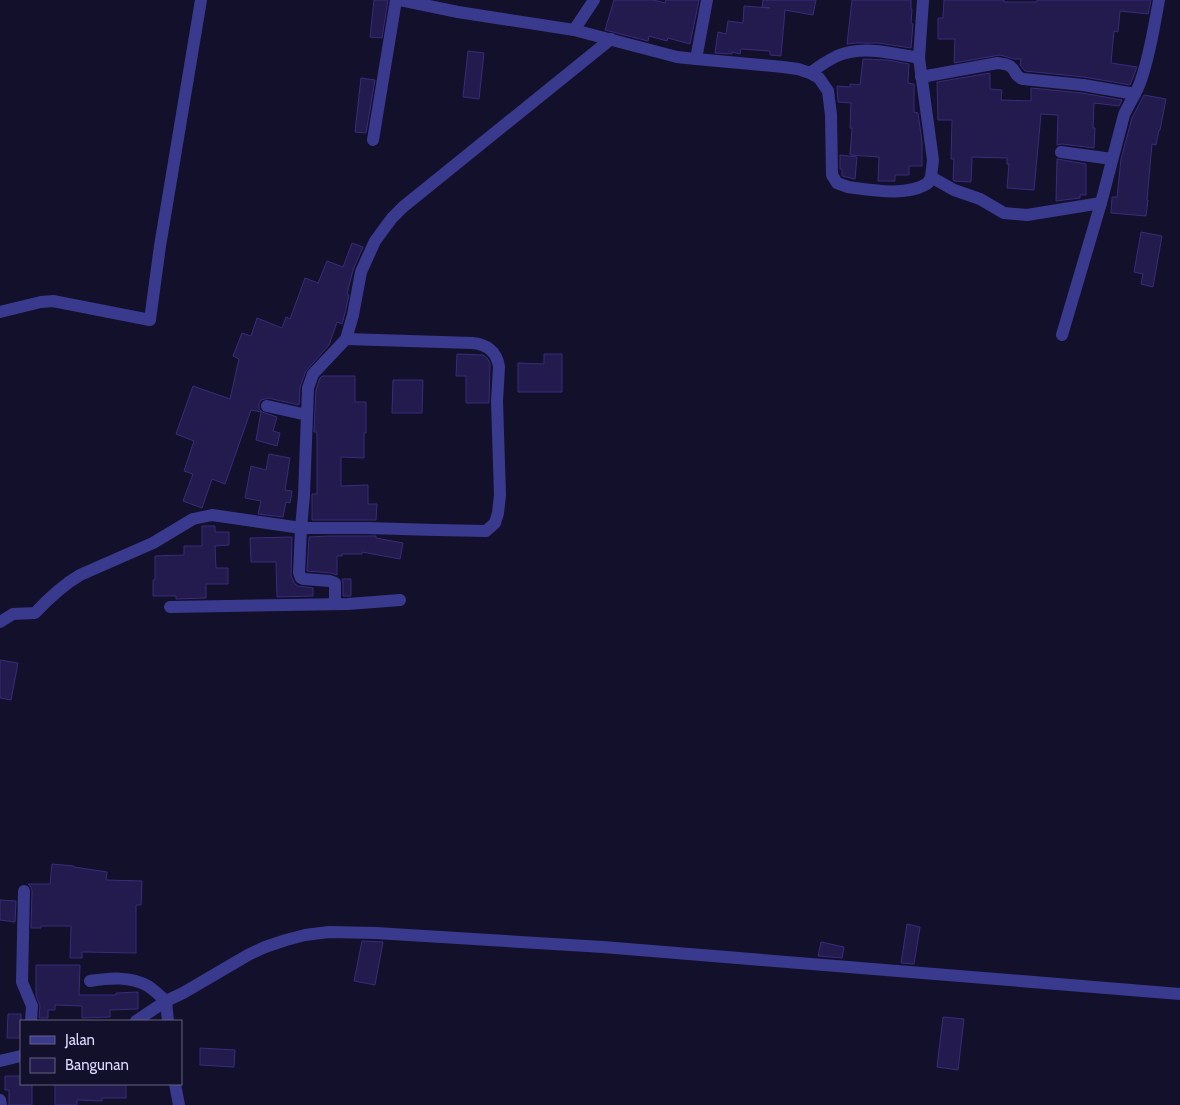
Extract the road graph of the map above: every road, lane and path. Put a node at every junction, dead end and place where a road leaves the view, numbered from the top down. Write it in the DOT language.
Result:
graph roads {
  1 [pos="202,0"];
  2 [pos="396,0"];
  3 [pos="400,0"];
  4 [pos="594,0"];
  5 [pos="707,0"];
  6 [pos="923,0"];
  7 [pos="1159,0"];
  8 [pos="458,6"];
  9 [pos="576,30"];
  10 [pos="606,38"];
  11 [pos="919,58"];
  12 [pos="696,60"];
  13 [pos="810,73"];
  14 [pos="921,77"];
  15 [pos="1135,94"];
  16 [pos="373,140"];
  17 [pos="1061,152"];
  18 [pos="1112,159"];
  19 [pos="931,178"];
  20 [pos="1101,203"];
  21 [pos="0,312"];
  22 [pos="1062,335"];
  23 [pos="346,340"];
  24 [pos="267,406"];
  25 [pos="306,414"];
  26 [pos="301,528"];
  27 [pos="400,600"];
  28 [pos="335,604"];
  29 [pos="170,607"];
  30 [pos="0,622"];
  31 [pos="24,892"];
  32 [pos="90,981"];
  33 [pos="1180,994"];
  34 [pos="166,1001"];
  35 [pos="32,1020"];
  36 [pos="138,1020"];
  37 [pos="168,1020"];
  38 [pos="20,1056"];
  39 [pos="0,1061"];
  40 [pos="175,1085"];
  41 [pos="0,1100"];
  42 [pos="1,1105"];
  43 [pos="179,1105"];
  1 -- 21 [label="street"];
  2 -- 16 [label="street"];
  3 -- 8 [label="street"];
  4 -- 9 [label="street"];
  5 -- 12 [label="street"];
  6 -- 11 [label="street"];
  7 -- 15 [label="street"];
  8 -- 9 [label="street"];
  9 -- 10 [label="street"];
  10 -- 12 [label="street"];
  10 -- 23 [label="street"];
  11 -- 13 [label="street"];
  11 -- 14 [label="street"];
  12 -- 13 [label="street"];
  13 -- 19 [label="street"];
  14 -- 15 [label="street"];
  14 -- 19 [label="street"];
  15 -- 18 [label="street"];
  17 -- 18 [label="street"];
  18 -- 20 [label="street"];
  19 -- 20 [label="street"];
  20 -- 22 [label="street"];
  23 -- 25 [label="street"];
  23 -- 26 [label="street"];
  24 -- 25 [label="street"];
  25 -- 26 [label="street"];
  26 -- 28 [label="street"];
  26 -- 30 [label="street"];
  27 -- 28 [label="street"];
  28 -- 29 [label="street"];
  31 -- 35 [label="street"];
  32 -- 34 [label="street"];
  33 -- 34 [label="street"];
  34 -- 36 [label="street"];
  34 -- 37 [label="street"];
  38 -- 39 [label="street"];
  40 -- 43 [label="street"];
  41 -- 42 [label="street"];
}
